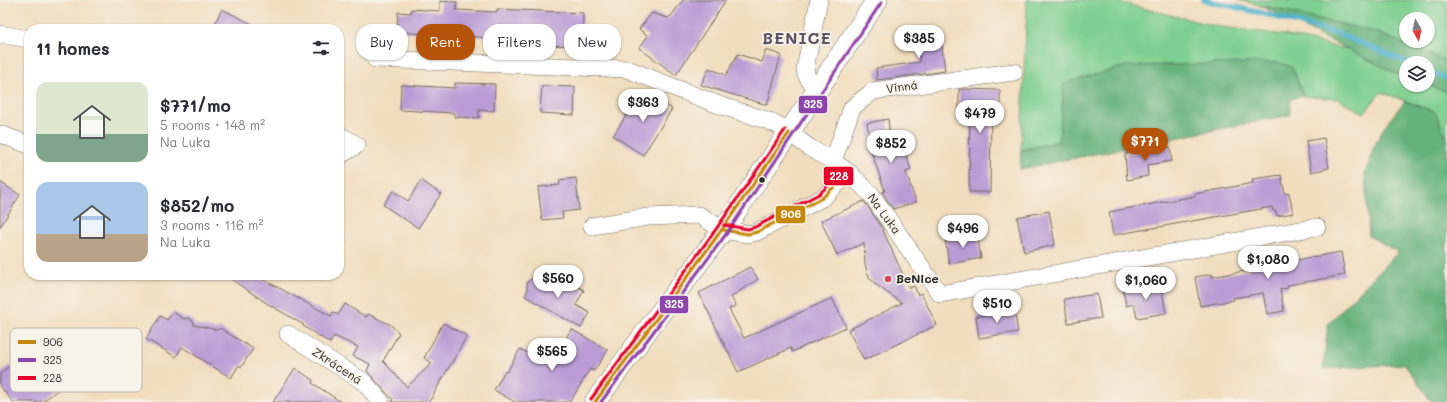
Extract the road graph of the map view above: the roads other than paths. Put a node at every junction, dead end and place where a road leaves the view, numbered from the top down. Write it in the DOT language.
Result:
graph roads {
  1 [pos="819,0"];
  2 [pos="877,0"];
  3 [pos="0,34"];
  4 [pos="24,38"];
  5 [pos="400,60"];
  6 [pos="1014,72"];
  7 [pos="819,90"];
  8 [pos="790,133"];
  9 [pos="0,134"];
  10 [pos="344,138"];
  11 [pos="24,143"];
  12 [pos="344,153"];
  13 [pos="834,161"];
  14 [pos="850,173"];
  15 [pos="592,226"];
  16 [pos="1317,227"];
  17 [pos="723,230"];
  18 [pos="288,334"];
  19 [pos="381,402"];
  20 [pos="595,402"];
  1 -- 7 [label="street"];
  2 -- 7 [label="street"];
  3 -- 4 [label="street"];
  5 -- 8 [label="street, Na Luka"];
  6 -- 13 [label="street, Vinná"];
  7 -- 8 [label="street"];
  8 -- 13 [label="street, Na Luka"];
  8 -- 17 [label="street"];
  9 -- 11 [label="street"];
  10 -- 12 [label="street"];
  13 -- 14 [label="street, Na Luka"];
  14 -- 16 [label="street, Na Luka"];
  14 -- 17 [label="street"];
  15 -- 17 [label="street"];
  17 -- 20 [label="street"];
  18 -- 19 [label="street, Zkrácená"];
}
